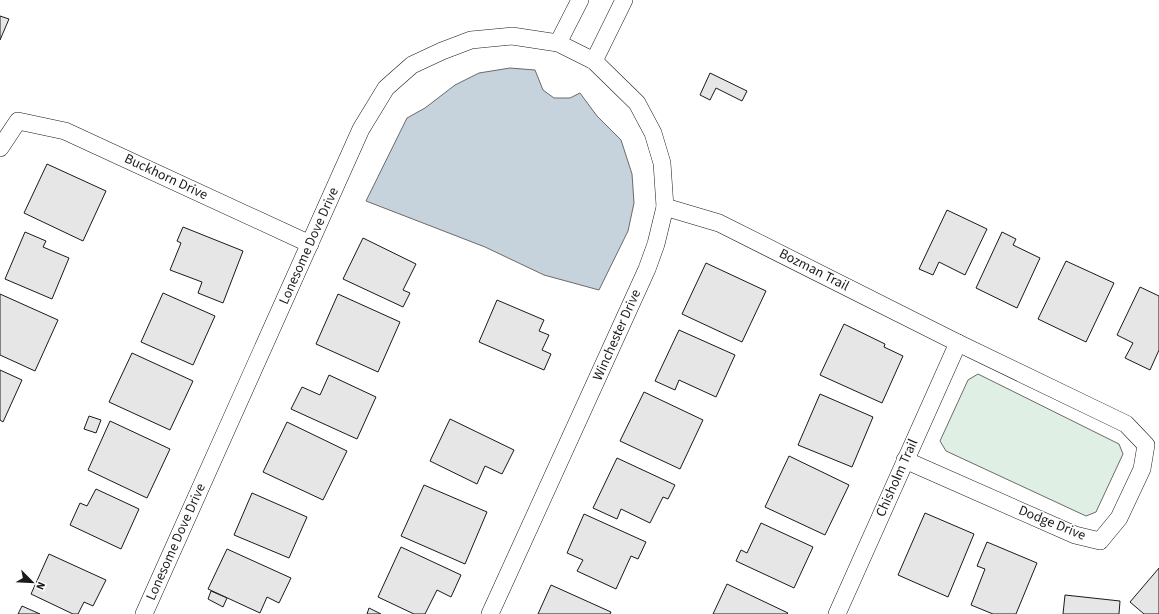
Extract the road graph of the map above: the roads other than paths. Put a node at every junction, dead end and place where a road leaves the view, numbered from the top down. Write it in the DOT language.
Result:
graph roads {
  1 [pos="580,0"];
  2 [pos="624,0"];
  3 [pos="558,43"];
  4 [pos="594,61"];
  5 [pos="0,148"];
  6 [pos="665,208"];
  7 [pos="310,244"];
  8 [pos="958,343"];
  9 [pos="906,460"];
  10 [pos="144,614"];
  11 [pos="490,614"];
  12 [pos="837,614"];
  1 -- 3 [label="street"];
  2 -- 4 [label="street"];
  3 -- 4 [label="street, Lonesome Dove Drive"];
  3 -- 7 [label="street, Lonesome Dove Drive"];
  4 -- 6 [label="street, Winchester Drive"];
  5 -- 7 [label="street, Buckhorn Drive"];
  6 -- 8 [label="street, Bozman Trail"];
  6 -- 11 [label="street, Winchester Drive"];
  7 -- 10 [label="street, Lonesome Dove Drive"];
  8 -- 9 [label="street, Chisholm Trail"];
  8 -- 9 [label="street, Dodge Drive"];
  9 -- 12 [label="street, Chisholm Trail"];
}
